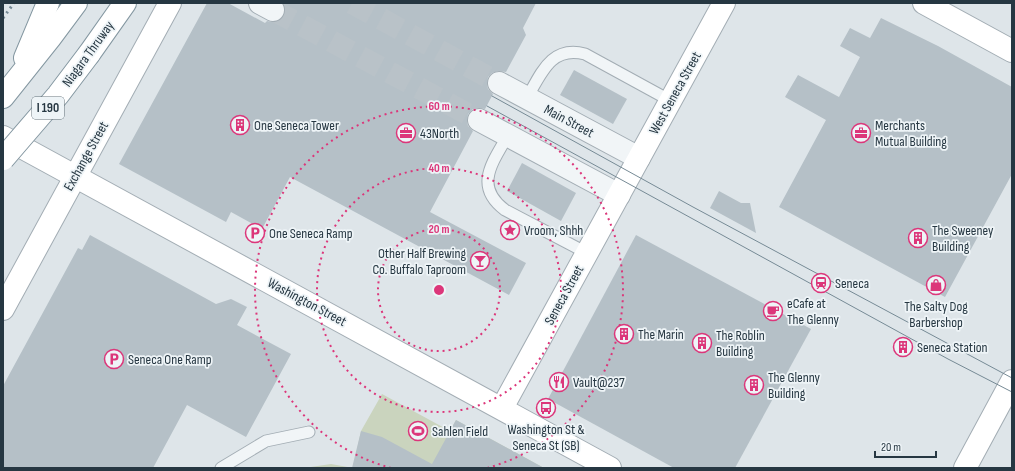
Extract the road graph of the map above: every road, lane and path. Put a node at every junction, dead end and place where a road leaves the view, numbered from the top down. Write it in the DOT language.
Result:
graph roads {
  1 [pos="48,3"];
  2 [pos="76,3"];
  3 [pos="126,3"];
  4 [pos="170,3"];
  5 [pos="724,3"];
  6 [pos="924,3"];
  7 [pos="1012,51"];
  8 [pos="500,83"];
  9 [pos="9,90"];
  10 [pos="527,98"];
  11 [pos="671,100"];
  12 [pos="479,120"];
  13 [pos="508,135"];
  14 [pos="3,137"];
  15 [pos="638,158"];
  16 [pos="3,159"];
  17 [pos="75,177"];
  18 [pos="622,189"];
  19 [pos="587,253"];
  20 [pos="3,309"];
  21 [pos="1012,381"];
  22 [pos="1007,403"];
  23 [pos="502,408"];
  24 [pos="309,432"];
  25 [pos="221,468"];
  26 [pos="610,468"];
  27 [pos="965,468"];
  1 -- 9 [label="main road"];
  2 -- 9 [label="main road"];
  3 -- 16 [label="main road, Niagara Thruway / I 190, bridge"];
  4 -- 17 [label="main road, Exchange Street"];
  5 -- 11 [label="main road, West Seneca Street"];
  6 -- 7 [label="main road"];
  8 -- 10 [label="street, Main Street"];
  10 -- 11 [label="lane"];
  10 -- 15 [label="street, Main Street"];
  11 -- 15 [label="main road, West Seneca Street"];
  12 -- 13 [label="street"];
  13 -- 18 [label="street"];
  13 -- 19 [label="lane"];
  14 -- 17 [label="main road, Washington Street"];
  15 -- 18 [label="main road, West Seneca Street"];
  17 -- 20 [label="main road, Exchange Street"];
  17 -- 23 [label="main road, Washington Street"];
  18 -- 19 [label="main road, Seneca Street"];
  19 -- 23 [label="main road, Seneca Street"];
  21 -- 22 [label="main road"];
  22 -- 27 [label="main road"];
  23 -- 26 [label="main road, Washington Street"];
  24 -- 25 [label="lane"];
}
